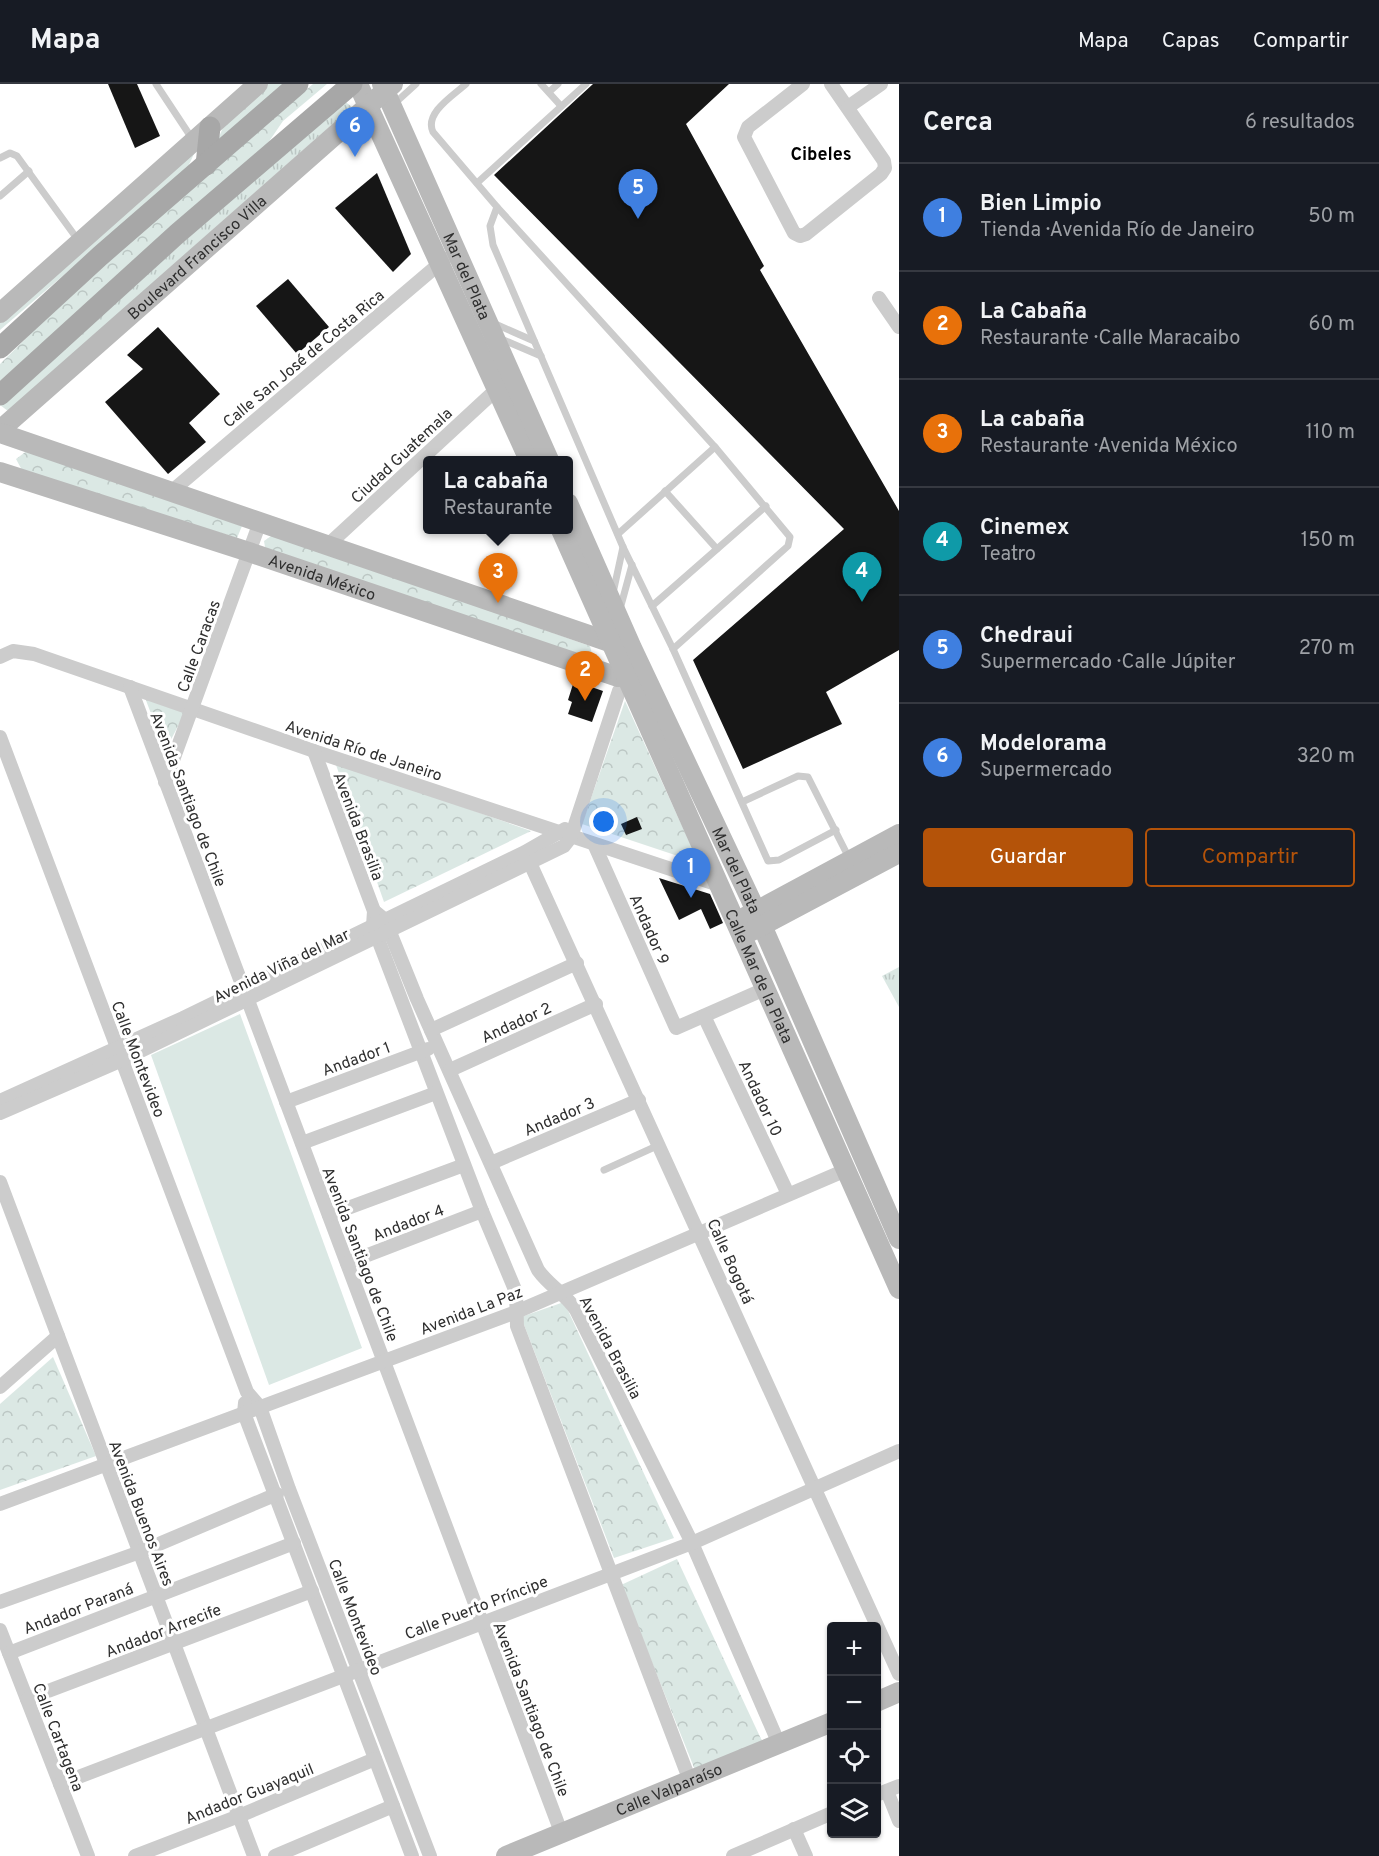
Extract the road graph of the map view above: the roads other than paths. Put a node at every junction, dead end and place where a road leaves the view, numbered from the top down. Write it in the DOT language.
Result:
graph roads {
  1 [pos="156,84"];
  2 [pos="258,84"];
  3 [pos="298,84"];
  4 [pos="352,84"];
  5 [pos="358,84"];
  6 [pos="416,84"];
  7 [pos="466,84"];
  8 [pos="541,84"];
  9 [pos="558,84"];
  10 [pos="586,84"];
  11 [pos="803,84"];
  12 [pos="831,84"];
  13 [pos="881,84"];
  14 [pos="388,91"];
  15 [pos="549,92"];
  16 [pos="369,105"];
  17 [pos="561,106"];
  18 [pos="848,107"];
  19 [pos="210,127"];
  20 [pos="194,141"];
  21 [pos="0,158"];
  22 [pos="206,165"];
  23 [pos="29,171"];
  24 [pos="477,183"];
  25 [pos="0,196"];
  26 [pos="497,207"];
  27 [pos="80,242"];
  28 [pos="448,257"];
  29 [pos="879,298"];
  30 [pos="0,313"];
  31 [pos="899,327"];
  32 [pos="490,328"];
  33 [pos="534,341"];
  34 [pos="0,348"];
  35 [pos="541,356"];
  36 [pos="497,389"];
  37 [pos="0,395"];
  38 [pos="0,432"];
  39 [pos="715,447"];
  40 [pos="424,456"];
  41 [pos="528,456"];
  42 [pos="547,456"];
  43 [pos="423,457"];
  44 [pos="0,472"];
  45 [pos="172,491"];
  46 [pos="666,491"];
  47 [pos="766,506"];
  48 [pos="573,514"];
  49 [pos="260,522"];
  50 [pos="563,534"];
  51 [pos="618,534"];
  52 [pos="328,545"];
  53 [pos="623,547"];
  54 [pos="717,549"];
  55 [pos="249,552"];
  56 [pos="632,565"];
  57 [pos="652,606"];
  58 [pos="615,607"];
  59 [pos="612,645"];
  60 [pos="632,648"];
  61 [pos="673,650"];
  62 [pos="0,657"];
  63 [pos="636,676"];
  64 [pos="129,687"];
  65 [pos="192,709"];
  66 [pos="0,737"];
  67 [pos="314,751"];
  68 [pos="165,782"];
  69 [pos="742,802"];
  70 [pos="836,830"];
  71 [pos="899,834"];
  72 [pos="565,835"];
  73 [pos="594,844"];
  74 [pos="899,853"];
  75 [pos="851,861"];
  76 [pos="531,863"];
  77 [pos="719,885"];
  78 [pos="759,919"];
  79 [pos="381,929"];
  80 [pos="738,929"];
  81 [pos="577,963"];
  82 [pos="765,989"];
  83 [pos="245,994"];
  84 [pos="596,1004"];
  85 [pos="704,1016"];
  86 [pos="431,1029"];
  87 [pos="438,1045"];
  88 [pos="421,1051"];
  89 [pos="119,1054"];
  90 [pos="450,1070"];
  91 [pos="436,1093"];
  92 [pos="639,1100"];
  93 [pos="0,1101"];
  94 [pos="286,1102"];
  95 [pos="0,1113"];
  96 [pos="302,1143"];
  97 [pos="660,1144"];
  98 [pos="491,1163"];
  99 [pos="464,1165"];
  100 [pos="604,1170"];
  101 [pos="846,1170"];
  102 [pos="0,1182"];
  103 [pos="788,1194"];
  104 [pos="4,1209"];
  105 [pos="482,1211"];
  106 [pos="329,1215"];
  107 [pos="700,1233"];
  108 [pos="899,1239"];
  109 [pos="347,1263"];
  110 [pos="899,1289"];
  111 [pos="562,1292"];
  112 [pos="516,1312"];
  113 [pos="58,1336"];
  114 [pos="383,1361"];
  115 [pos="0,1387"];
  116 [pos="247,1392"];
  117 [pos="260,1407"];
  118 [pos="244,1413"];
  119 [pos="899,1451"];
  120 [pos="105,1464"];
  121 [pos="815,1489"];
  122 [pos="277,1494"];
  123 [pos="0,1504"];
  124 [pos="294,1543"];
  125 [pos="692,1543"];
  126 [pos="140,1552"];
  127 [pos="611,1574"];
  128 [pos="312,1591"];
  129 [pos="156,1596"];
  130 [pos="0,1602"];
  131 [pos="482,1623"];
  132 [pos="0,1630"];
  133 [pos="174,1644"];
  134 [pos="9,1653"];
  135 [pos="358,1670"];
  136 [pos="899,1674"];
  137 [pos="344,1675"];
  138 [pos="899,1692"];
  139 [pos="27,1699"];
  140 [pos="881,1700"];
  141 [pos="827,1724"];
  142 [pos="206,1730"];
  143 [pos="780,1744"];
  144 [pos="375,1759"];
  145 [pos="690,1781"];
  146 [pos="60,1784"];
  147 [pos="887,1790"];
  148 [pos="393,1806"];
  149 [pos="239,1816"];
  150 [pos="827,1816"];
  151 [pos="899,1821"];
  152 [pos="795,1829"];
  153 [pos="561,1832"];
  154 [pos="87,1856"];
  155 [pos="135,1856"];
  156 [pos="254,1856"];
  157 [pos="275,1856"];
  158 [pos="412,1856"];
  159 [pos="430,1856"];
  160 [pos="506,1856"];
  161 [pos="732,1856"];
  162 [pos="806,1856"];
  1 -- 20 [label="lane"];
  2 -- 19 [label="main road"];
  3 -- 22 [label="main road"];
  4 -- 37 [label="main road, Boulevard Francisco Villa"];
  5 -- 16 [label="main road"];
  6 -- 14 [label="lane"];
  7 -- 24 [label="lane"];
  8 -- 15 [label="lane"];
  9 -- 15 [label="lane"];
  10 -- 17 [label="lane"];
  11 -- 18 [label="street"];
  12 -- 18 [label="street"];
  13 -- 18 [label="street"];
  14 -- 16 [label="main road, Boulevard Francisco Villa"];
  14 -- 28 [label="main road, Mar del Plata"];
  15 -- 17 [label="lane"];
  16 -- 28 [label="main road"];
  16 -- 38 [label="main road, Boulevard Francisco Villa"];
  17 -- 24 [label="lane"];
  19 -- 20 [label="main road"];
  19 -- 22 [label="main road"];
  20 -- 27 [label="main road"];
  21 -- 23 [label="lane"];
  22 -- 34 [label="main road"];
  23 -- 25 [label="lane"];
  23 -- 27 [label="lane"];
  24 -- 26 [label="lane"];
  26 -- 33 [label="lane"];
  26 -- 39 [label="lane"];
  27 -- 30 [label="main road"];
  28 -- 32 [label="main road, Mar del Plata"];
  28 -- 36 [label="main road"];
  28 -- 45 [label="street, Calle San José de Costa Rica"];
  29 -- 31 [label="street"];
  32 -- 33 [label="lane"];
  32 -- 35 [label="lane"];
  32 -- 42 [label="main road, Mar del Plata"];
  33 -- 35 [label="lane"];
  35 -- 51 [label="lane"];
  36 -- 40 [label="street, Ciudad Guatemala"];
  36 -- 41 [label="main road"];
  38 -- 45 [label="main road, Avenida México"];
  39 -- 46 [label="lane"];
  39 -- 47 [label="lane"];
  43 -- 52 [label="street, Ciudad Guatemala"];
  44 -- 55 [label="main road, Avenida México"];
  45 -- 49 [label="main road, Avenida México"];
  46 -- 51 [label="lane"];
  46 -- 54 [label="lane"];
  47 -- 54 [label="lane"];
  47 -- 61 [label="lane"];
  48 -- 58 [label="main road, Mar del Plata"];
  49 -- 52 [label="main road, Avenida México"];
  49 -- 55 [label="street, Calle Caracas"];
  50 -- 59 [label="main road, Calle Mar de la Plata"];
  51 -- 53 [label="lane"];
  52 -- 59 [label="main road, Avenida México"];
  53 -- 56 [label="lane"];
  53 -- 58 [label="lane"];
  54 -- 57 [label="lane"];
  55 -- 63 [label="main road, Avenida México"];
  55 -- 65 [label="street, Calle Caracas"];
  56 -- 57 [label="lane"];
  56 -- 58 [label="lane"];
  57 -- 61 [label="lane"];
  58 -- 60 [label="main road, Mar del Plata"];
  59 -- 60 [label="main road, Avenida México"];
  59 -- 63 [label="main road, Calle Mar de la Plata"];
  60 -- 63 [label="main road, Mar del Plata"];
  61 -- 69 [label="lane"];
  62 -- 64 [label="street, Avenida Río de Janeiro"];
  63 -- 72 [label="street"];
  63 -- 77 [label="main road, Calle Mar de la Plata"];
  63 -- 78 [label="main road, Mar del Plata"];
  64 -- 65 [label="street, Avenida Río de Janeiro"];
  64 -- 68 [label="street, Avenida Santiago de Chile"];
  65 -- 67 [label="street, Avenida Río de Janeiro"];
  65 -- 68 [label="street, Calle Caracas"];
  66 -- 89 [label="street, Calle Montevideo"];
  67 -- 72 [label="street, Avenida Río de Janeiro"];
  67 -- 79 [label="street, Avenida Brasilia"];
  68 -- 83 [label="street, Avenida Santiago de Chile"];
  69 -- 70 [label="lane"];
  69 -- 70 [label="lane"];
  70 -- 75 [label="lane"];
  71 -- 75 [label="main road"];
  72 -- 73 [label="street, Avenida Río de Janeiro"];
  72 -- 76 [label="street, Avenida Viña del Mar"];
  72 -- 79 [label="street, Avenida Viña del Mar"];
  73 -- 77 [label="street, Avenida Río de Janeiro"];
  73 -- 85 [label="street, Andador 9"];
  74 -- 78 [label="main road"];
  75 -- 78 [label="main road"];
  76 -- 79 [label="street, Avenida Viña del Mar"];
  76 -- 81 [label="street, Calle Bogotá"];
  77 -- 80 [label="main road, Calle Mar de la Plata"];
  78 -- 80 [label="main road"];
  78 -- 108 [label="main road, Mar del Plata"];
  79 -- 83 [label="street, Avenida Viña del Mar"];
  79 -- 86 [label="street, Avenida Brasilia"];
  79 -- 88 [label="street"];
  80 -- 82 [label="main road, Calle Mar de la Plata"];
  81 -- 84 [label="street, Calle Bogotá"];
  81 -- 86 [label="street"];
  82 -- 85 [label="street"];
  82 -- 101 [label="main road, Calle Mar de la Plata"];
  83 -- 89 [label="street, Avenida Viña del Mar"];
  83 -- 94 [label="street, Avenida Santiago de Chile"];
  84 -- 90 [label="street, Andador 2"];
  84 -- 92 [label="street, Calle Bogotá"];
  85 -- 103 [label="street, Andador 10"];
  86 -- 87 [label="street, Avenida Brasilia"];
  87 -- 88 [label="street, Andador 1"];
  87 -- 90 [label="street, Avenida Brasilia"];
  88 -- 91 [label="street"];
  88 -- 94 [label="street, Andador 1"];
  89 -- 93 [label="street, Avenida Viña del Mar"];
  89 -- 95 [label="street, Avenida Viña del Mar"];
  89 -- 116 [label="street, Calle Montevideo"];
  90 -- 98 [label="street, Avenida Brasilia"];
  91 -- 96 [label="street"];
  91 -- 99 [label="street"];
  92 -- 97 [label="street, Calle Bogotá"];
  92 -- 98 [label="street, Andador 3"];
  94 -- 96 [label="street, Avenida Santiago de Chile"];
  96 -- 106 [label="street, Avenida Santiago de Chile"];
  97 -- 100 [label="lane"];
  97 -- 107 [label="street, Calle Bogotá"];
  98 -- 111 [label="street, Avenida Brasilia"];
  99 -- 105 [label="street"];
  99 -- 106 [label="street"];
  101 -- 103 [label="street, Avenida La Paz"];
  101 -- 110 [label="main road, Calle Mar de la Plata"];
  102 -- 104 [label="street, Avenida Buenos Aires"];
  103 -- 107 [label="street, Avenida La Paz"];
  104 -- 113 [label="street, Avenida Buenos Aires"];
  105 -- 109 [label="street, Andador 4"];
  105 -- 112 [label="street"];
  106 -- 109 [label="street, Avenida Santiago de Chile"];
  107 -- 111 [label="street, Avenida La Paz"];
  107 -- 121 [label="street, Calle Bogotá"];
  109 -- 114 [label="street, Avenida Santiago de Chile"];
  111 -- 112 [label="street, Avenida La Paz"];
  111 -- 125 [label="street, Avenida Brasilia"];
  112 -- 114 [label="street, Avenida La Paz"];
  112 -- 127 [label="street"];
  113 -- 115 [label="street"];
  113 -- 120 [label="street, Avenida Buenos Aires"];
  114 -- 117 [label="street, Avenida La Paz"];
  114 -- 131 [label="street, Avenida Santiago de Chile"];
  116 -- 117 [label="street, Calle Montevideo"];
  116 -- 118 [label="street, Calle Montevideo"];
  117 -- 118 [label="street, Avenida La Paz"];
  117 -- 135 [label="street, Calle Montevideo"];
  118 -- 120 [label="street, Avenida La Paz"];
  118 -- 122 [label="street, Calle Montevideo"];
  119 -- 121 [label="street, Calle Puerto Príncipe"];
  120 -- 123 [label="street, Avenida La Paz"];
  120 -- 126 [label="street, Avenida Buenos Aires"];
  121 -- 125 [label="street, Calle Puerto Príncipe"];
  121 -- 136 [label="street, Calle Bogotá"];
  122 -- 124 [label="street, Calle Montevideo"];
  122 -- 126 [label="street"];
  124 -- 128 [label="street, Calle Montevideo"];
  124 -- 129 [label="street, Andador Paraná"];
  125 -- 127 [label="street, Calle Puerto Príncipe"];
  125 -- 143 [label="street, Avenida Brasilia"];
  126 -- 129 [label="street, Avenida Buenos Aires"];
  126 -- 130 [label="street"];
  127 -- 131 [label="street, Calle Puerto Príncipe"];
  127 -- 145 [label="street"];
  128 -- 133 [label="street, Andador Arrecife"];
  128 -- 137 [label="street, Calle Montevideo"];
  129 -- 133 [label="street, Avenida Buenos Aires"];
  129 -- 134 [label="street, Andador Paraná"];
  131 -- 135 [label="street, Calle Puerto Príncipe"];
  131 -- 153 [label="street, Avenida Santiago de Chile"];
  132 -- 134 [label="street, Calle Cartagena"];
  133 -- 139 [label="street, Andador Arrecife"];
  133 -- 142 [label="street, Avenida Buenos Aires"];
  134 -- 139 [label="street, Calle Cartagena"];
  135 -- 137 [label="street, Calle Puerto Príncipe"];
  135 -- 159 [label="street, Calle Montevideo"];
  137 -- 142 [label="street, Calle Puerto Príncipe"];
  137 -- 144 [label="street, Calle Montevideo"];
  138 -- 140 [label="main road"];
  139 -- 146 [label="street, Calle Cartagena"];
  141 -- 143 [label="main road, Calle Valparaíso"];
  142 -- 146 [label="street, Calle Puerto Príncipe"];
  142 -- 149 [label="street, Avenida Buenos Aires"];
  143 -- 145 [label="main road, Calle Valparaíso"];
  144 -- 148 [label="street, Calle Montevideo"];
  144 -- 149 [label="street, Andador Guayaquil"];
  145 -- 153 [label="main road, Calle Valparaíso"];
  146 -- 154 [label="street, Calle Cartagena"];
  147 -- 151 [label="street"];
  148 -- 157 [label="street"];
  148 -- 158 [label="street, Calle Montevideo"];
  149 -- 155 [label="street, Andador Guayaquil"];
  149 -- 156 [label="street, Avenida Buenos Aires"];
  150 -- 152 [label="street"];
  152 -- 161 [label="street"];
  152 -- 162 [label="street"];
  153 -- 160 [label="main road, Calle Valparaíso"];
}
